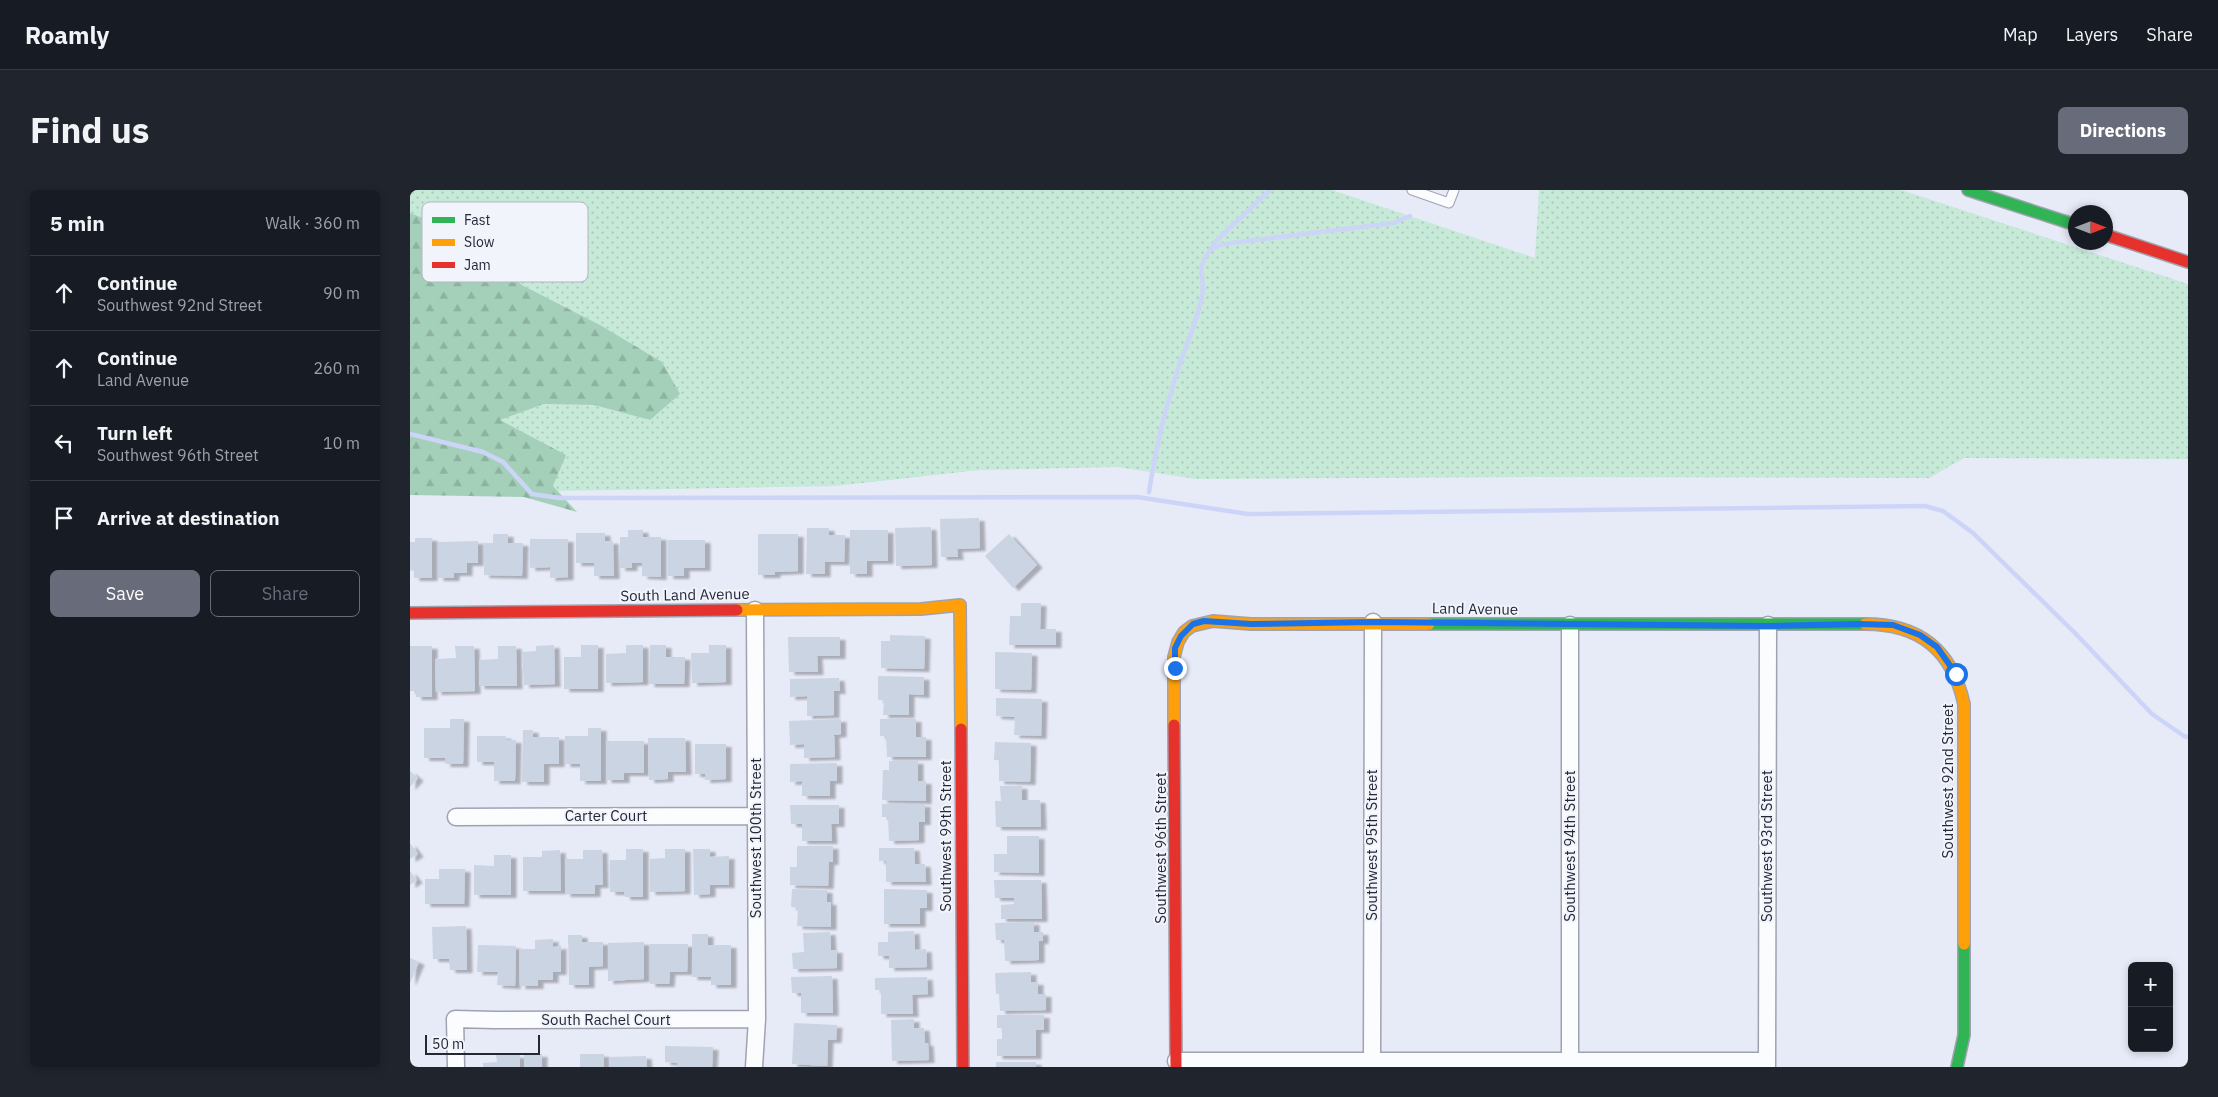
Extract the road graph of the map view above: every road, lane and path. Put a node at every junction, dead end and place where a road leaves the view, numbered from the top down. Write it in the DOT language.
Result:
graph roads {
  1 [pos="1412,190"];
  2 [pos="1454,190"];
  3 [pos="1968,190"];
  4 [pos="2068,222"];
  5 [pos="2113,237"];
  6 [pos="2188,262"];
  7 [pos="960,605"];
  8 [pos="755,610"];
  9 [pos="410,613"];
  10 [pos="1373,622"];
  11 [pos="1570,625"];
  12 [pos="1768,626"];
  13 [pos="1185,631"];
  14 [pos="756,816"];
  15 [pos="456,817"];
  16 [pos="757,1019"];
  17 [pos="1372,1063"];
  18 [pos="1176,1064"];
  19 [pos="1570,1064"];
  20 [pos="1767,1064"];
  21 [pos="456,1067"];
  22 [pos="754,1067"];
  23 [pos="962,1067"];
  24 [pos="1957,1067"];
  1 -- 2 [label="lane"];
  3 -- 4 [label="street"];
  5 -- 6 [label="street"];
  7 -- 8 [label="street, South Land Avenue"];
  7 -- 23 [label="street, Southwest 99th Street"];
  8 -- 9 [label="street, South Land Avenue"];
  8 -- 14 [label="street, Southwest 100th Street"];
  10 -- 11 [label="street, Land Avenue"];
  10 -- 13 [label="street, Land Avenue"];
  10 -- 17 [label="street, Southwest 95th Street"];
  11 -- 12 [label="street, Land Avenue"];
  11 -- 19 [label="street, Southwest 94th Street"];
  12 -- 20 [label="street, Southwest 93rd Street"];
  12 -- 24 [label="street, Southwest 92nd Street"];
  13 -- 18 [label="street, Southwest 96th Street"];
  14 -- 15 [label="street, Carter Court"];
  14 -- 16 [label="street, Southwest 100th Street"];
  16 -- 21 [label="street, South Rachel Court"];
  16 -- 22 [label="street, Southwest 100th Street"];
  17 -- 18 [label="street"];
  17 -- 19 [label="street"];
  19 -- 20 [label="street"];
}
